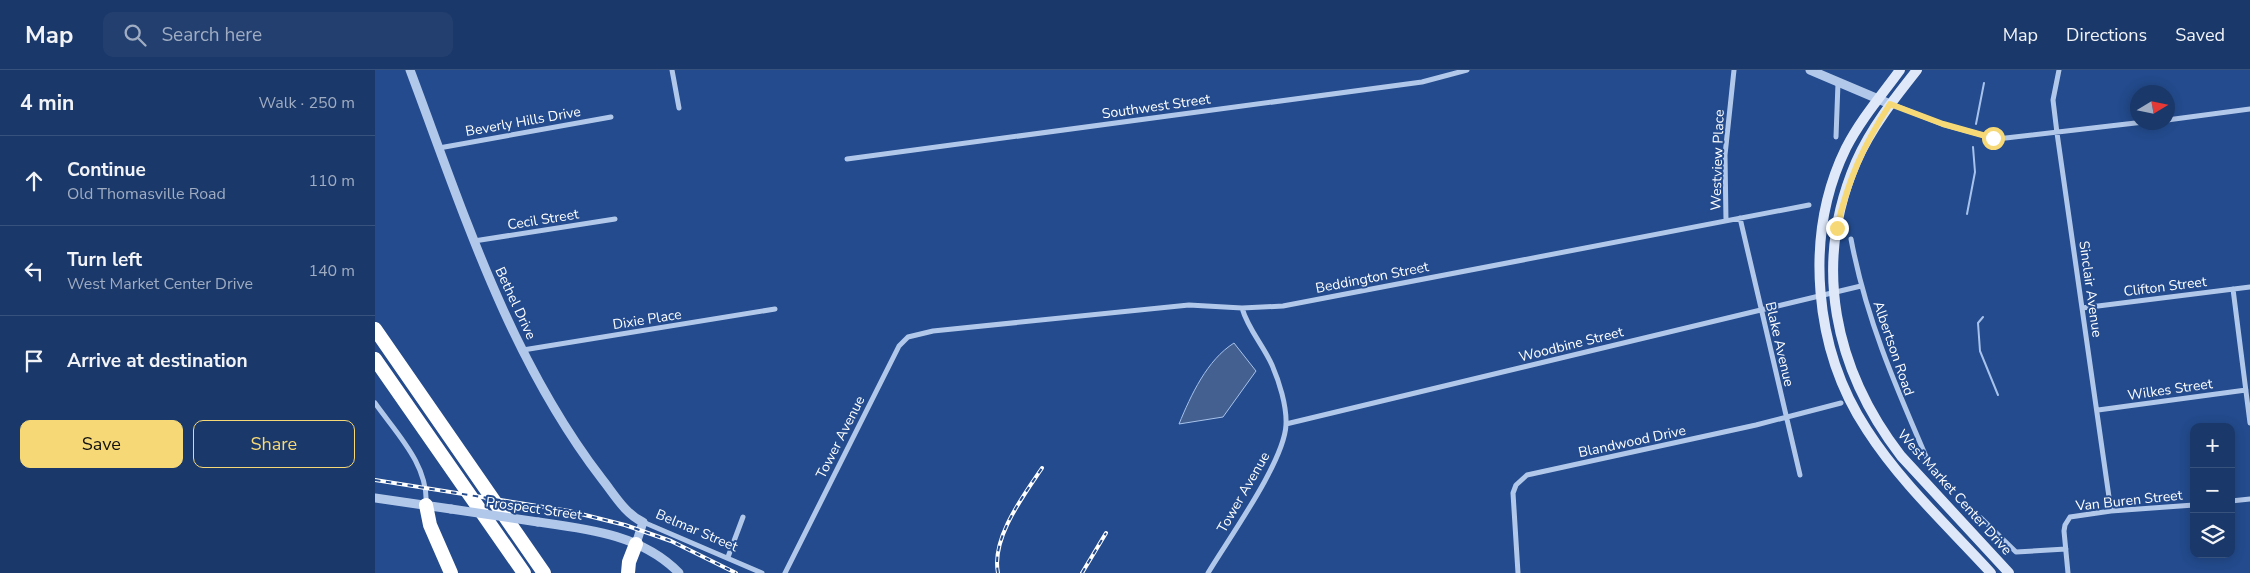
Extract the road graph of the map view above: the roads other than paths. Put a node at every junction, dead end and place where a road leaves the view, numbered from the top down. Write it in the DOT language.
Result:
graph roads {
  1 [pos="410,70"];
  2 [pos="672,70"];
  3 [pos="1467,70"];
  4 [pos="1734,70"];
  5 [pos="1810,70"];
  6 [pos="1900,70"];
  7 [pos="1917,70"];
  8 [pos="2059,70"];
  9 [pos="1827,74"];
  10 [pos="1838,83"];
  11 [pos="1877,99"];
  12 [pos="1890,104"];
  13 [pos="679,108"];
  14 [pos="2250,109"];
  15 [pos="611,117"];
  16 [pos="2175,119"];
  17 [pos="2130,124"];
  18 [pos="2057,133"];
  19 [pos="1835,137"];
  20 [pos="439,148"];
  21 [pos="847,159"];
  22 [pos="1809,205"];
  23 [pos="1741,218"];
  24 [pos="615,219"];
  25 [pos="1726,221"];
  26 [pos="1851,239"];
  27 [pos="474,241"];
  28 [pos="1861,286"];
  29 [pos="2250,287"];
  30 [pos="2233,289"];
  31 [pos="1834,292"];
  32 [pos="1821,296"];
  33 [pos="1242,308"];
  34 [pos="2082,308"];
  35 [pos="775,309"];
  36 [pos="1761,310"];
  37 [pos="375,329"];
  38 [pos="933,331"];
  39 [pos="522,350"];
  40 [pos="375,358"];
  41 [pos="2245,390"];
  42 [pos="375,403"];
  43 [pos="1841,403"];
  44 [pos="2098,410"];
  45 [pos="1786,417"];
  46 [pos="2250,423"];
  47 [pos="1287,424"];
  48 [pos="1928,461"];
  49 [pos="1800,475"];
  50 [pos="375,498"];
  51 [pos="2250,499"];
  52 [pos="2235,501"];
  53 [pos="426,505"];
  54 [pos="2190,505"];
  55 [pos="2111,510"];
  56 [pos="743,517"];
  57 [pos="1981,518"];
  58 [pos="643,522"];
  59 [pos="636,544"];
  60 [pos="2065,549"];
  61 [pos="511,553"];
  62 [pos="728,557"];
  63 [pos="451,573"];
  64 [pos="516,573"];
  65 [pos="525,573"];
  66 [pos="544,573"];
  67 [pos="629,573"];
  68 [pos="679,573"];
  69 [pos="762,573"];
  70 [pos="785,573"];
  71 [pos="1208,573"];
  72 [pos="1518,573"];
  73 [pos="1991,573"];
  74 [pos="2009,573"];
  75 [pos="2068,573"];
  1 -- 20 [label="street, Bethel Drive"];
  2 -- 13 [label="street"];
  3 -- 21 [label="street, Southwest Street"];
  4 -- 25 [label="street, Westview Place"];
  5 -- 9 [label="street"];
  6 -- 11 [label="main road, West Market Center Drive"];
  7 -- 12 [label="main road, West Market Center Drive"];
  8 -- 18 [label="street, Sinclair Avenue"];
  9 -- 10 [label="street"];
  10 -- 11 [label="street"];
  10 -- 19 [label="street"];
  11 -- 12 [label="street"];
  11 -- 32 [label="main road, West Market Center Drive"];
  12 -- 18 [label="street"];
  12 -- 31 [label="main road, West Market Center Drive"];
  14 -- 16 [label="street"];
  15 -- 20 [label="street, Beverly Hills Drive"];
  17 -- 18 [label="street"];
  18 -- 34 [label="street, Sinclair Avenue"];
  20 -- 27 [label="street, Bethel Drive"];
  22 -- 23 [label="street, Beddington Street"];
  23 -- 25 [label="street, Beddington Street"];
  23 -- 36 [label="street, Blake Avenue"];
  24 -- 27 [label="street, Cecil Street"];
  25 -- 33 [label="street, Beddington Street"];
  26 -- 28 [label="street, Albertson Road"];
  27 -- 39 [label="street, Bethel Drive"];
  28 -- 31 [label="street, Woodbine Street"];
  28 -- 48 [label="street, Albertson Road"];
  29 -- 30 [label="street, Clifton Street"];
  30 -- 34 [label="street, Clifton Street"];
  30 -- 41 [label="street"];
  31 -- 32 [label="street, Woodbine Street"];
  31 -- 74 [label="main road, West Market Center Drive"];
  32 -- 36 [label="street, Woodbine Street"];
  32 -- 73 [label="main road, West Market Center Drive"];
  33 -- 38 [label="street, Beddington Street"];
  33 -- 47 [label="street, Tower Avenue"];
  34 -- 44 [label="street, Sinclair Avenue"];
  35 -- 39 [label="street, Dixie Place"];
  36 -- 45 [label="street, Blake Avenue"];
  36 -- 47 [label="street, Woodbine Street"];
  37 -- 66 [label="highway"];
  38 -- 70 [label="street, Tower Avenue"];
  39 -- 58 [label="street, Bethel Drive"];
  40 -- 61 [label="highway"];
  41 -- 44 [label="street, Wilkes Street"];
  41 -- 46 [label="street"];
  42 -- 53 [label="street"];
  43 -- 45 [label="street, Blandwood Drive"];
  44 -- 55 [label="street, Sinclair Avenue"];
  45 -- 49 [label="street, Blake Avenue"];
  45 -- 72 [label="street, Blandwood Drive"];
  47 -- 71 [label="street, Tower Avenue"];
  50 -- 53 [label="street, Prospect Street"];
  51 -- 52 [label="street"];
  53 -- 59 [label="street, Prospect Street, bridge"];
  53 -- 63 [label="highway"];
  54 -- 55 [label="street, Van Buren Street"];
  55 -- 60 [label="street, Van Buren Street"];
  56 -- 62 [label="street"];
  57 -- 60 [label="street"];
  58 -- 59 [label="street, Belmar Street"];
  58 -- 62 [label="street, Belmar Street"];
  59 -- 67 [label="highway"];
  59 -- 68 [label="street, Prospect Street"];
  60 -- 75 [label="street"];
  61 -- 64 [label="highway"];
  61 -- 65 [label="highway"];
  62 -- 69 [label="street, Belmar Street"];
}
